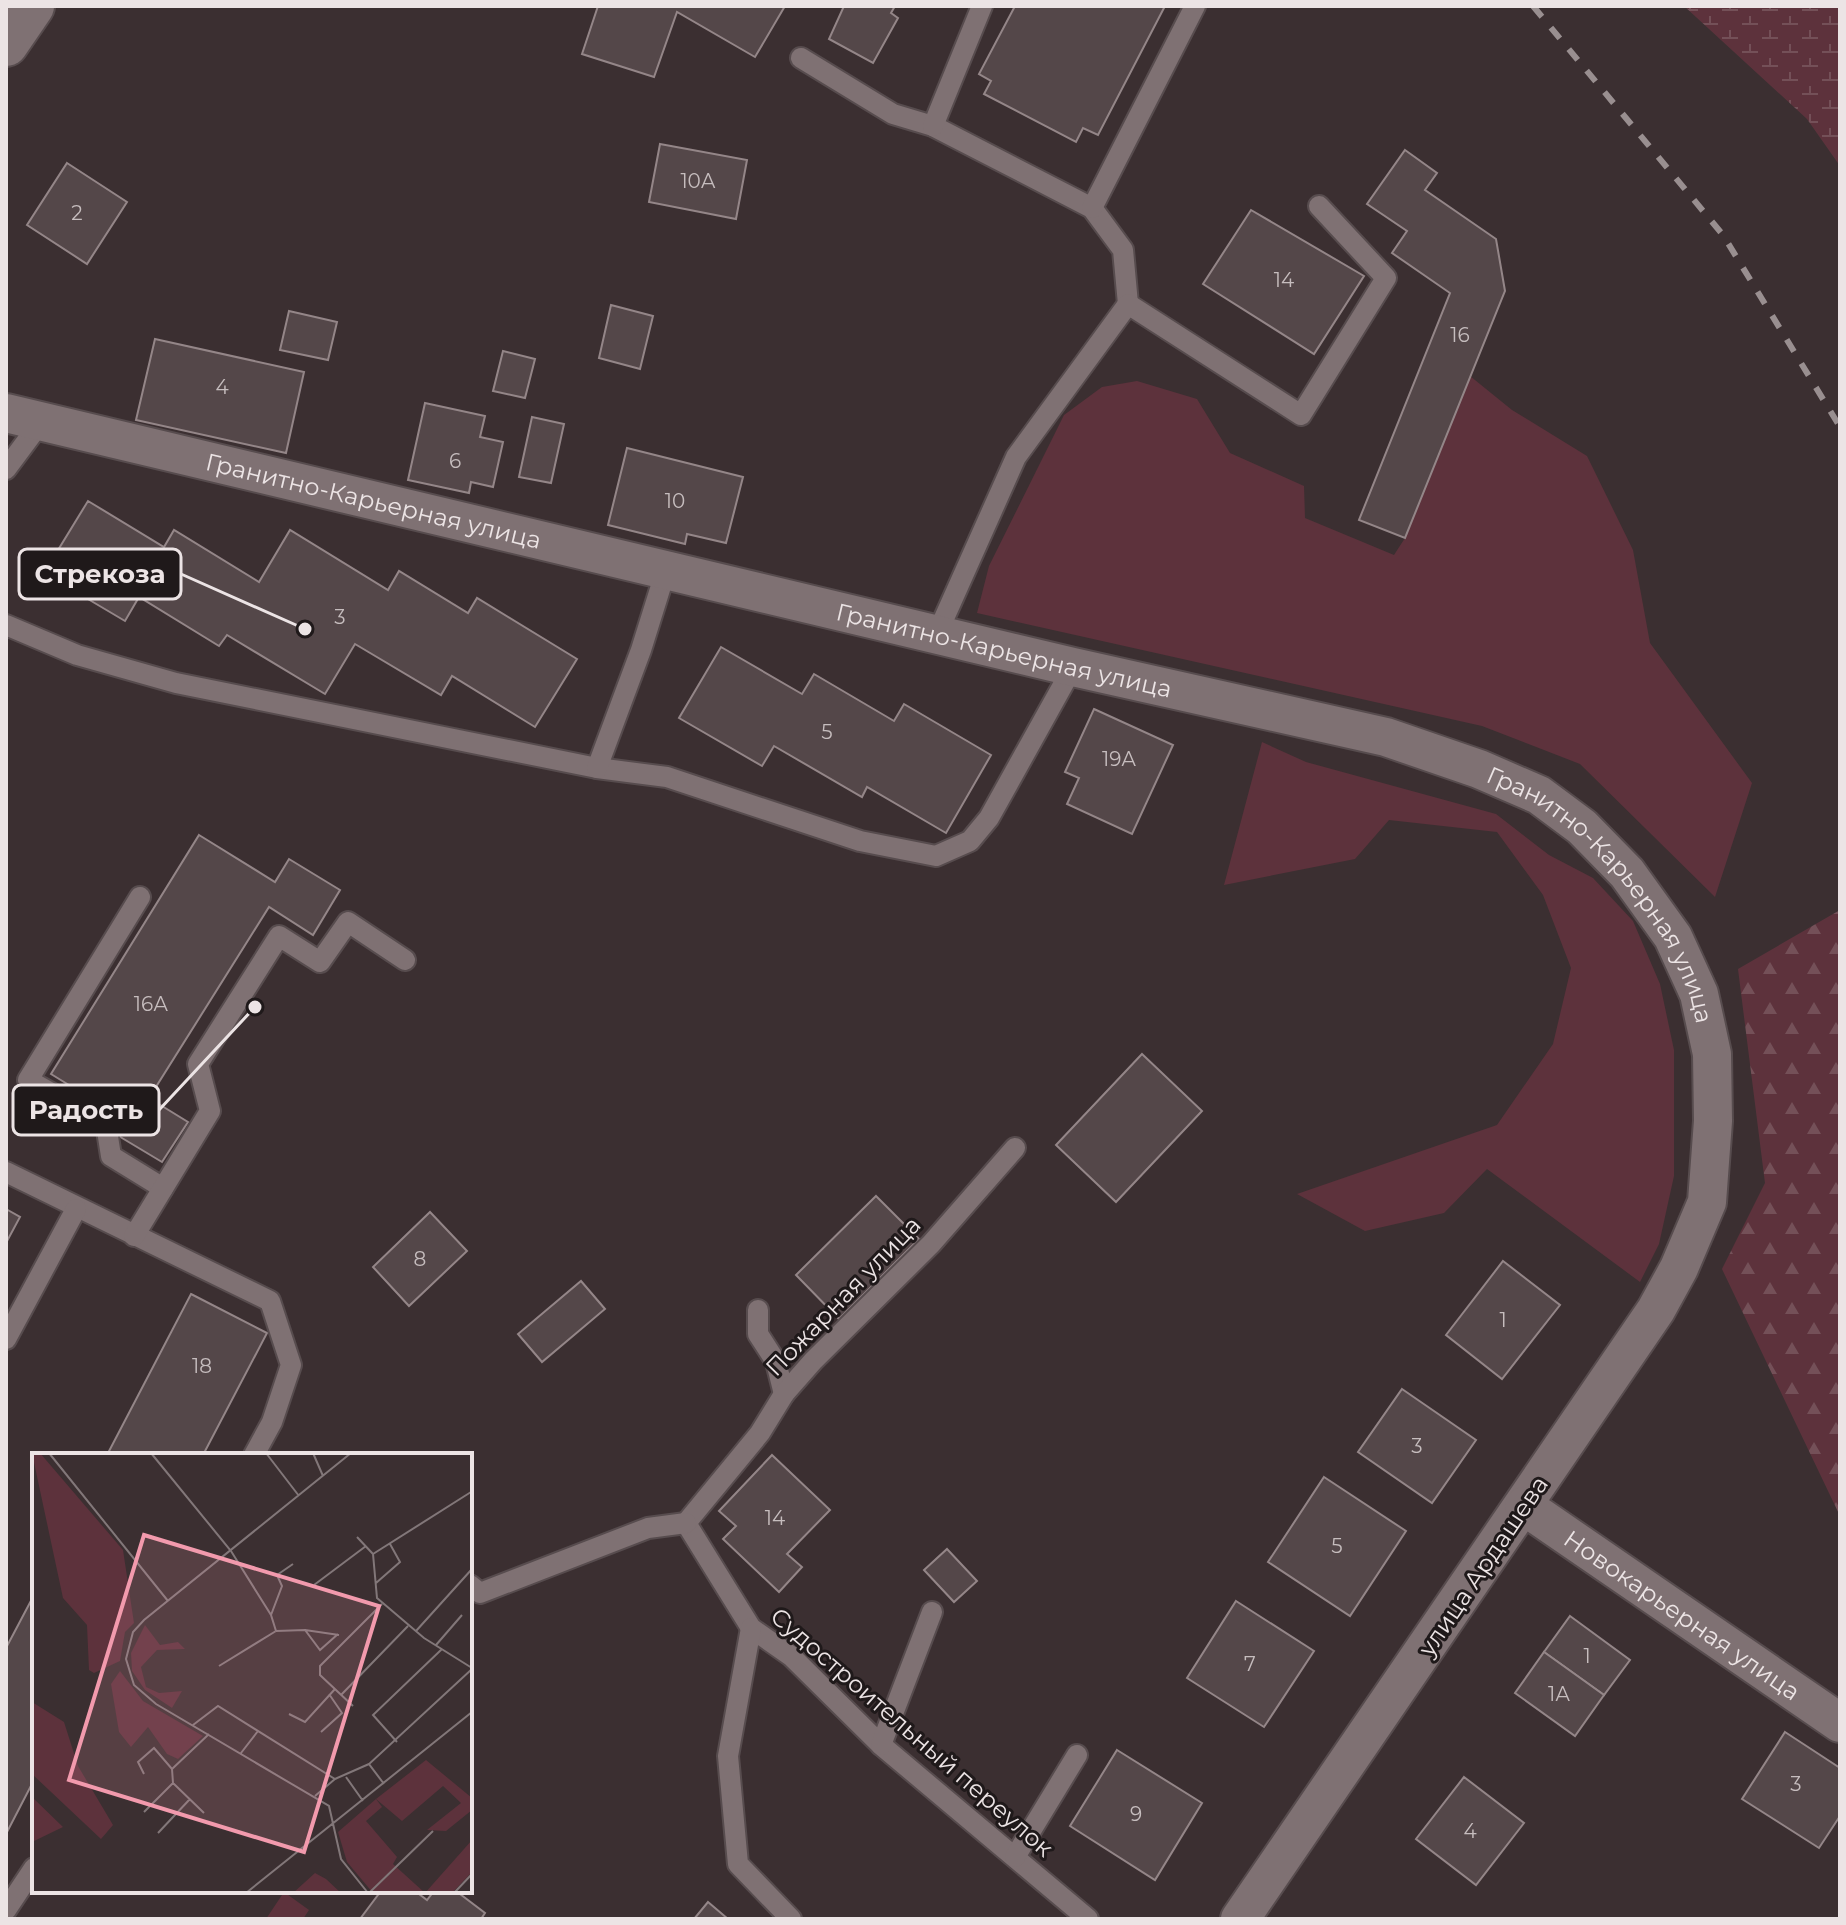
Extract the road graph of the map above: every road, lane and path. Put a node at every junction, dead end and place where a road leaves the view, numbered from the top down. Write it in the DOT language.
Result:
graph roads {
  1 [pos="32,6"];
  2 [pos="982,6"];
  3 [pos="1195,6"];
  4 [pos="6,44"];
  5 [pos="801,58"];
  6 [pos="933,126"];
  7 [pos="1319,206"];
  8 [pos="1092,208"];
  9 [pos="1128,304"];
  10 [pos="23,418"];
  11 [pos="6,469"];
  12 [pos="666,570"];
  13 [pos="6,625"];
  14 [pos="937,634"];
  15 [pos="1073,667"];
  16 [pos="597,768"];
  17 [pos="140,897"];
  18 [pos="405,960"];
  19 [pos="1015,1148"];
  20 [pos="6,1172"];
  21 [pos="163,1188"];
  22 [pos="1707,1202"];
  23 [pos="76,1209"];
  24 [pos="134,1236"];
  25 [pos="758,1310"];
  26 [pos="6,1339"];
  27 [pos="784,1394"];
  28 [pos="255,1453"];
  29 [pos="1524,1506"];
  30 [pos="686,1523"];
  31 [pos="473,1591"];
  32 [pos="932,1612"];
  33 [pos="751,1628"];
  34 [pos="1840,1723"];
  35 [pos="881,1745"];
  36 [pos="1077,1755"];
  37 [pos="1015,1857"];
  38 [pos="32,1871"];
  39 [pos="6,1910"];
  40 [pos="791,1919"];
  41 [pos="1088,1919"];
  42 [pos="1240,1919"];
  1 -- 4 [label="street"];
  2 -- 6 [label="lane"];
  3 -- 8 [label="lane"];
  5 -- 6 [label="lane"];
  6 -- 8 [label="lane"];
  7 -- 9 [label="lane"];
  8 -- 9 [label="lane"];
  9 -- 14 [label="lane"];
  10 -- 11 [label="lane"];
  10 -- 12 [label="street, Гранитно-Карьерная улица"];
  12 -- 14 [label="street, Гранитно-Карьерная улица"];
  12 -- 16 [label="lane"];
  13 -- 16 [label="lane"];
  14 -- 15 [label="street, Гранитно-Карьерная улица"];
  15 -- 16 [label="lane"];
  15 -- 22 [label="street, Гранитно-Карьерная улица"];
  17 -- 21 [label="lane"];
  18 -- 21 [label="lane"];
  19 -- 27 [label="lane, Пожарная улица"];
  20 -- 23 [label="lane"];
  21 -- 24 [label="lane"];
  22 -- 29 [label="street, улица Ардашева"];
  23 -- 24 [label="lane"];
  23 -- 26 [label="lane"];
  24 -- 28 [label="lane"];
  25 -- 27 [label="lane"];
  27 -- 30 [label="lane, Пожарная улица"];
  29 -- 34 [label="street, Новокарьерная улица"];
  29 -- 42 [label="street, улица Ардашева"];
  30 -- 31 [label="lane"];
  30 -- 33 [label="lane, Судостроительный переулок"];
  32 -- 35 [label="lane"];
  33 -- 35 [label="lane, Судостроительный переулок"];
  33 -- 40 [label="lane"];
  35 -- 37 [label="lane, Судостроительный переулок"];
  36 -- 37 [label="lane"];
  37 -- 41 [label="lane, Судостроительный переулок"];
  38 -- 39 [label="lane"];
}
